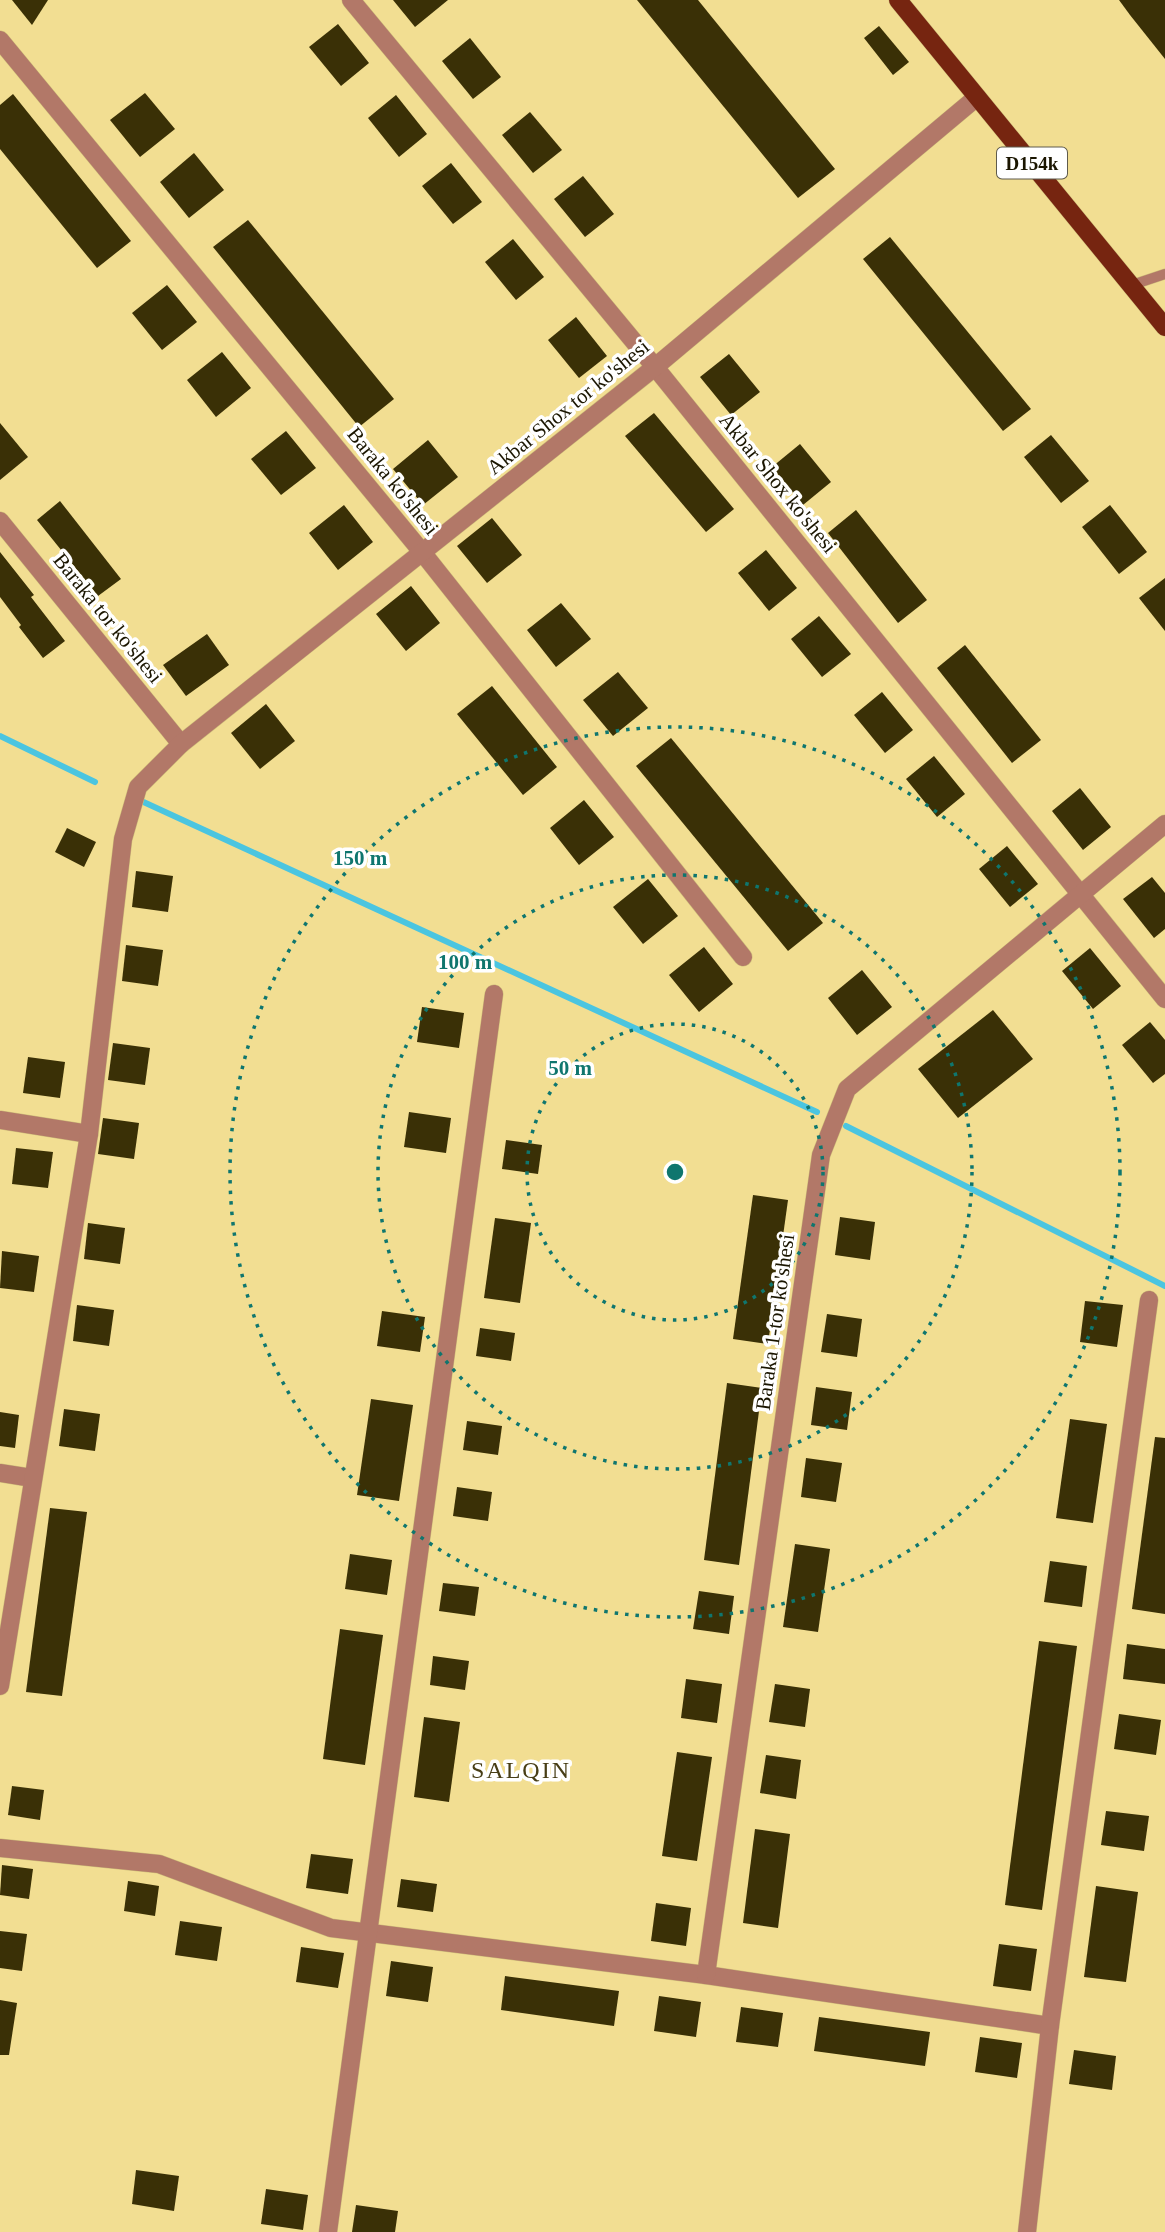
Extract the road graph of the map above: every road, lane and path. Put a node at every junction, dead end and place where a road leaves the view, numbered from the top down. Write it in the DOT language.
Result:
graph roads {
  1 [pos="351,0"];
  2 [pos="898,0"];
  3 [pos="0,40"];
  4 [pos="977,97"];
  5 [pos="1165,274"];
  6 [pos="1132,285"];
  7 [pos="1165,327"];
  8 [pos="655,367"];
  9 [pos="0,521"];
  10 [pos="422,552"];
  11 [pos="181,744"];
  12 [pos="1165,824"];
  13 [pos="1082,894"];
  14 [pos="743,957"];
  15 [pos="494,995"];
  16 [pos="1165,999"];
  17 [pos="0,1120"];
  18 [pos="89,1134"];
  19 [pos="1149,1300"];
  20 [pos="0,1473"];
  21 [pos="32,1478"];
  22 [pos="0,1686"];
  23 [pos="0,1848"];
  24 [pos="369,1933"];
  25 [pos="706,1975"];
  26 [pos="1050,2026"];
  27 [pos="328,2232"];
  28 [pos="1027,2232"];
  1 -- 8 [label="street, Akbar Shox ko'shesi"];
  2 -- 4 [label="main road, D154k"];
  3 -- 10 [label="street, Baraka ko'shesi"];
  4 -- 6 [label="main road, D154k"];
  4 -- 8 [label="street, Akbar Shox tor ko'shesi"];
  5 -- 6 [label="lane"];
  6 -- 7 [label="main road, D154k"];
  8 -- 10 [label="street, Akbar Shox tor ko'shesi"];
  8 -- 13 [label="street, Akbar Shox ko'shesi"];
  9 -- 11 [label="street, Baraka tor ko'shesi"];
  10 -- 11 [label="street, Akbar Shox tor ko'shesi"];
  10 -- 14 [label="street, Baraka ko'shesi"];
  11 -- 18 [label="street, Akbar Shox tor ko'shesi"];
  12 -- 13 [label="street, Baraka 1-tor ko'shesi"];
  13 -- 16 [label="street, Akbar Shox ko'shesi"];
  13 -- 25 [label="street, Baraka 1-tor ko'shesi"];
  15 -- 24 [label="street"];
  17 -- 18 [label="street"];
  18 -- 21 [label="street, Akbar Shox tor ko'shesi"];
  19 -- 26 [label="street"];
  20 -- 21 [label="street"];
  21 -- 22 [label="street, Akbar Shox tor ko'shesi"];
  23 -- 24 [label="street"];
  24 -- 25 [label="street"];
  24 -- 27 [label="street"];
  25 -- 26 [label="street"];
  26 -- 28 [label="street"];
}
